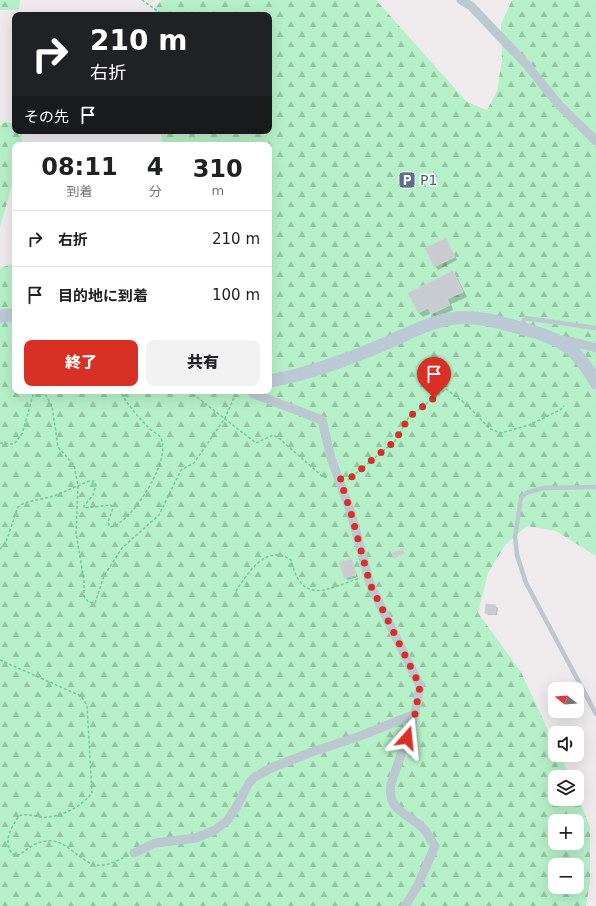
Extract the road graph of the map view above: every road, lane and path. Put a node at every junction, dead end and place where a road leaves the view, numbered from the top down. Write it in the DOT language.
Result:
graph roads {
  1 [pos="142,0"];
  2 [pos="461,0"];
  3 [pos="159,12"];
  4 [pos="596,141"];
  5 [pos="12,315"];
  6 [pos="0,316"];
  7 [pos="522,328"];
  8 [pos="596,328"];
  9 [pos="558,340"];
  10 [pos="596,348"];
  11 [pos="584,365"];
  12 [pos="272,380"];
  13 [pos="596,383"];
  14 [pos="122,394"];
  15 [pos="193,394"];
  16 [pos="236,394"];
  17 [pos="254,394"];
  18 [pos="564,406"];
  19 [pos="225,418"];
  20 [pos="0,443"];
  21 [pos="340,479"];
  22 [pos="78,486"];
  23 [pos="596,487"];
  24 [pos="0,549"];
  25 [pos="368,575"];
  26 [pos="236,591"];
  27 [pos="0,660"];
  28 [pos="415,714"];
  29 [pos="596,714"];
  30 [pos="134,853"];
  31 [pos="405,906"];
  1 -- 3 [label="path"];
  2 -- 4 [label="street"];
  5 -- 6 [label="street"];
  7 -- 8 [label="lane"];
  7 -- 9 [label="street"];
  7 -- 12 [label="street"];
  9 -- 10 [label="street"];
  9 -- 11 [label="street"];
  10 -- 11 [label="street"];
  11 -- 13 [label="street"];
  14 -- 22 [label="path"];
  15 -- 19 [label="path"];
  16 -- 19 [label="path"];
  17 -- 21 [label="street"];
  18 -- 21 [label="path"];
  19 -- 21 [label="path"];
  19 -- 22 [label="path"];
  20 -- 22 [label="path"];
  21 -- 25 [label="street"];
  22 -- 24 [label="path"];
  23 -- 29 [label="lane"];
  25 -- 26 [label="path"];
  25 -- 28 [label="street"];
  27 -- 30 [label="path"];
  28 -- 30 [label="street"];
  28 -- 31 [label="street"];
}
